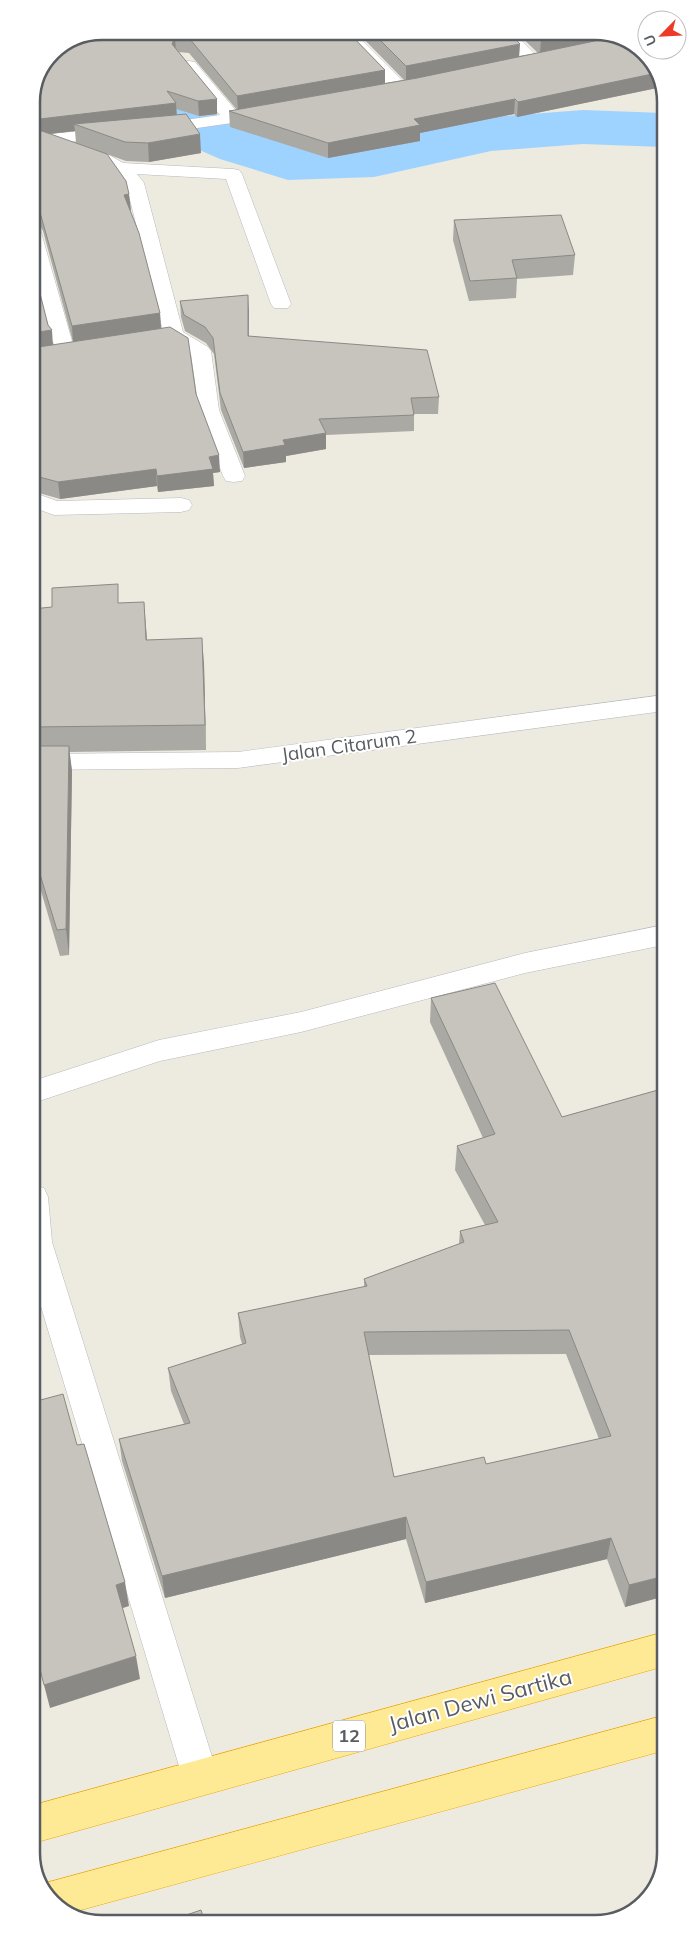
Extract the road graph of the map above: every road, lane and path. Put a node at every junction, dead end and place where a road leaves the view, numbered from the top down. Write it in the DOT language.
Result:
graph roads {
  1 [pos="352,40"];
  2 [pos="512,40"];
  3 [pos="182,58"];
  4 [pos="554,58"];
  5 [pos="535,62"];
  6 [pos="516,66"];
  7 [pos="420,85"];
  8 [pos="401,89"];
  9 [pos="382,92"];
  10 [pos="280,110"];
  11 [pos="233,119"];
  12 [pos="40,136"];
  13 [pos="40,138"];
  14 [pos="122,168"];
  15 [pos="40,263"];
  16 [pos="281,304"];
  17 [pos="174,335"];
  18 [pos="134,341"];
  19 [pos="62,349"];
  20 [pos="234,476"];
  21 [pos="40,502"];
  22 [pos="181,505"];
  23 [pos="657,704"];
  24 [pos="40,762"];
  25 [pos="657,936"];
  26 [pos="40,1090"];
  27 [pos="40,1252"];
  28 [pos="657,1651"];
  29 [pos="657,1734"];
  30 [pos="200,1776"];
  31 [pos="40,1822"];
  32 [pos="59,1897"];
  1 -- 8 [label="street"];
  2 -- 5 [label="street"];
  3 -- 11 [label="street"];
  4 -- 5 [label="street"];
  5 -- 6 [label="street"];
  7 -- 8 [label="street"];
  8 -- 9 [label="street"];
  10 -- 11 [label="street"];
  11 -- 12 [label="street"];
  13 -- 14 [label="street"];
  14 -- 16 [label="street"];
  14 -- 17 [label="street"];
  15 -- 19 [label="street"];
  17 -- 18 [label="street"];
  17 -- 20 [label="street"];
  21 -- 22 [label="street"];
  23 -- 24 [label="street, Jalan Citarum 2"];
  25 -- 26 [label="street"];
  27 -- 30 [label="street"];
  28 -- 30 [label="highway, Jalan Dewi Sartika / 12"];
  29 -- 32 [label="highway"];
  30 -- 31 [label="highway, Jalan Dewi Sartika / 12"];
}
